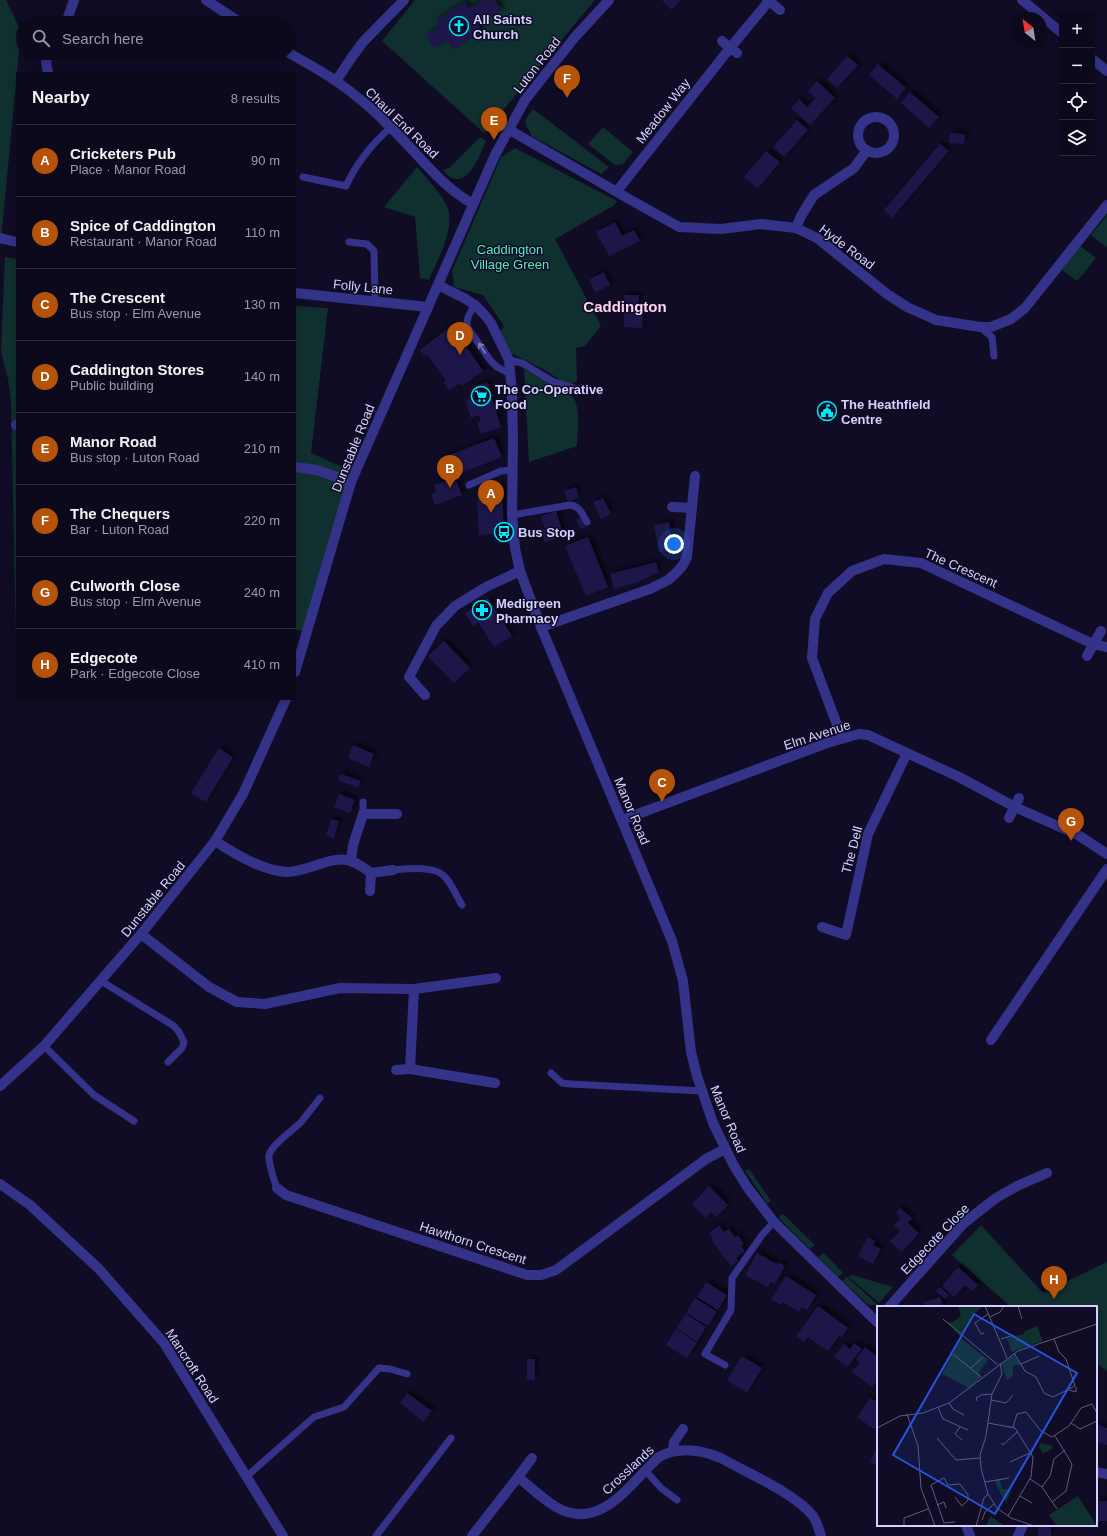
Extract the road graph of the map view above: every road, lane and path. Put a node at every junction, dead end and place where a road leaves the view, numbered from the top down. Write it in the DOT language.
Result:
graph roads {
  1 [pos="74,0"];
  2 [pos="206,0"];
  3 [pos="404,0"];
  4 [pos="609,0"];
  5 [pos="1022,0"];
  6 [pos="768,1"];
  7 [pos="780,10"];
  8 [pos="68,16"];
  9 [pos="230,16"];
  10 [pos="1059,31"];
  11 [pos="296,56"];
  12 [pos="47,60"];
  13 [pos="1095,61"];
  14 [pos="1107,71"];
  15 [pos="48,72"];
  16 [pos="336,81"];
  17 [pos="392,128"];
  18 [pos="508,129"];
  19 [pos="867,150"];
  20 [pos="303,177"];
  21 [pos="617,192"];
  22 [pos="473,204"];
  23 [pos="1107,205"];
  24 [pos="796,228"];
  25 [pos="0,238"];
  26 [pos="16,242"];
  27 [pos="349,242"];
  28 [pos="438,285"];
  29 [pos="296,293"];
  30 [pos="375,301"];
  31 [pos="475,305"];
  32 [pos="428,307"];
  33 [pos="980,328"];
  34 [pos="994,356"];
  35 [pos="509,360"];
  36 [pos="510,374"];
  37 [pos="580,390"];
  38 [pos="296,467"];
  39 [pos="513,470"];
  40 [pos="695,476"];
  41 [pos="351,482"];
  42 [pos="469,485"];
  43 [pos="672,507"];
  44 [pos="692,508"];
  45 [pos="512,515"];
  46 [pos="587,522"];
  47 [pos="520,571"];
  48 [pos="541,627"];
  49 [pos="1100,631"];
  50 [pos="1094,644"];
  51 [pos="1107,647"];
  52 [pos="1087,656"];
  53 [pos="296,669"];
  54 [pos="425,695"];
  55 [pos="286,700"];
  56 [pos="842,738"];
  57 [pos="907,753"];
  58 [pos="363,802"];
  59 [pos="1017,802"];
  60 [pos="363,814"];
  61 [pos="396,814"];
  62 [pos="1009,818"];
  63 [pos="622,820"];
  64 [pos="215,841"];
  65 [pos="1107,854"];
  66 [pos="351,860"];
  67 [pos="1107,869"];
  68 [pos="393,870"];
  69 [pos="371,873"];
  70 [pos="370,891"];
  71 [pos="462,905"];
  72 [pos="822,927"];
  73 [pos="142,934"];
  74 [pos="496,978"];
  75 [pos="101,981"];
  76 [pos="414,989"];
  77 [pos="991,1040"];
  78 [pos="44,1046"];
  79 [pos="168,1062"];
  80 [pos="410,1069"];
  81 [pos="396,1070"];
  82 [pos="551,1072"];
  83 [pos="495,1083"];
  84 [pos="0,1086"];
  85 [pos="701,1091"];
  86 [pos="320,1098"];
  87 [pos="134,1121"];
  88 [pos="725,1148"];
  89 [pos="1047,1173"];
  90 [pos="0,1184"];
  91 [pos="277,1188"];
  92 [pos="774,1222"];
  93 [pos="890,1306"];
  94 [pos="877,1322"];
  95 [pos="725,1365"];
  96 [pos="407,1374"];
  97 [pos="683,1429"];
  98 [pos="451,1438"];
  99 [pos="673,1452"];
  100 [pos="532,1458"];
  101 [pos="645,1470"];
  102 [pos="1097,1472"];
  103 [pos="1107,1474"];
  104 [pos="246,1477"];
  105 [pos="518,1477"];
  106 [pos="677,1500"];
  107 [pos="966,1526"];
  108 [pos="1023,1526"];
  109 [pos="283,1536"];
  110 [pos="376,1536"];
  111 [pos="472,1536"];
  112 [pos="821,1536"];
  113 [pos="970,1536"];
  114 [pos="1018,1536"];
  1 -- 8 [label="street"];
  2 -- 9 [label="street"];
  3 -- 16 [label="street"];
  4 -- 18 [label="street, Luton Road"];
  5 -- 10 [label="street"];
  6 -- 7 [label="street"];
  6 -- 21 [label="street, Meadow Way"];
  11 -- 16 [label="street, Chaul End Road"];
  12 -- 15 [label="street"];
  13 -- 14 [label="street"];
  16 -- 17 [label="street, Chaul End Road"];
  17 -- 20 [label="lane"];
  17 -- 22 [label="street, Chaul End Road"];
  18 -- 21 [label="street, Hyde Road"];
  18 -- 22 [label="street, Luton Road"];
  19 -- 24 [label="street"];
  21 -- 24 [label="street, Hyde Road"];
  22 -- 28 [label="street, Luton Road"];
  23 -- 33 [label="street, Hyde Road"];
  24 -- 33 [label="street, Hyde Road"];
  25 -- 26 [label="street"];
  27 -- 30 [label="lane"];
  28 -- 31 [label="street, Manor Road"];
  28 -- 32 [label="street, Dunstable Road"];
  29 -- 30 [label="street, Folly Lane"];
  30 -- 32 [label="street, Folly Lane"];
  31 -- 35 [label="street, Manor Road"];
  36 -- 31 [label="lane, one-way"];
  32 -- 41 [label="street, Dunstable Road"];
  33 -- 34 [label="lane"];
  35 -- 36 [label="street, Manor Road"];
  35 -- 37 [label="lane"];
  36 -- 39 [label="street, Manor Road"];
  38 -- 41 [label="street"];
  39 -- 42 [label="lane"];
  39 -- 45 [label="street, Manor Road"];
  40 -- 44 [label="street"];
  41 -- 53 [label="street, Dunstable Road"];
  43 -- 44 [label="street"];
  44 -- 48 [label="street"];
  45 -- 46 [label="lane"];
  45 -- 47 [label="street, Manor Road"];
  47 -- 48 [label="street, Manor Road"];
  47 -- 54 [label="street"];
  48 -- 63 [label="street, Manor Road"];
  49 -- 50 [label="street"];
  50 -- 51 [label="street, The Crescent"];
  50 -- 52 [label="street"];
  50 -- 56 [label="street, The Crescent"];
  55 -- 64 [label="street, Dunstable Road"];
  56 -- 57 [label="street, Elm Avenue"];
  56 -- 63 [label="street, Elm Avenue"];
  57 -- 59 [label="street, Elm Avenue"];
  57 -- 72 [label="street, The Dell"];
  58 -- 60 [label="lane"];
  59 -- 62 [label="street"];
  59 -- 65 [label="street, Elm Avenue"];
  60 -- 61 [label="street"];
  60 -- 66 [label="street"];
  63 -- 85 [label="street, Manor Road"];
  64 -- 66 [label="street"];
  64 -- 73 [label="street, Dunstable Road"];
  66 -- 69 [label="street"];
  67 -- 77 [label="street"];
  68 -- 69 [label="street"];
  68 -- 71 [label="lane"];
  69 -- 70 [label="street"];
  73 -- 75 [label="street, Dunstable Road"];
  73 -- 76 [label="street"];
  74 -- 76 [label="street"];
  75 -- 78 [label="street, Dunstable Road"];
  75 -- 79 [label="lane"];
  76 -- 80 [label="street"];
  78 -- 84 [label="street, Dunstable Road"];
  78 -- 87 [label="lane"];
  80 -- 81 [label="street"];
  80 -- 83 [label="street"];
  82 -- 85 [label="lane"];
  85 -- 88 [label="street, Manor Road"];
  86 -- 91 [label="lane"];
  88 -- 91 [label="street, Hawthorn Crescent"];
  88 -- 92 [label="street, Manor Road"];
  89 -- 93 [label="street, Edgecote Close"];
  90 -- 104 [label="street, Mancroft Road"];
  92 -- 94 [label="street, Manor Road"];
  92 -- 95 [label="lane"];
  96 -- 104 [label="lane"];
  97 -- 99 [label="street, Crosslands"];
  98 -- 110 [label="lane"];
  99 -- 101 [label="street, Crosslands"];
  99 -- 112 [label="street, Crosslands"];
  100 -- 105 [label="street"];
  101 -- 105 [label="street, Crosslands"];
  101 -- 106 [label="lane"];
  102 -- 103 [label="street"];
  104 -- 109 [label="street, Mancroft Road"];
  105 -- 111 [label="street"];
  107 -- 113 [label="street"];
  108 -- 114 [label="street"];
}
